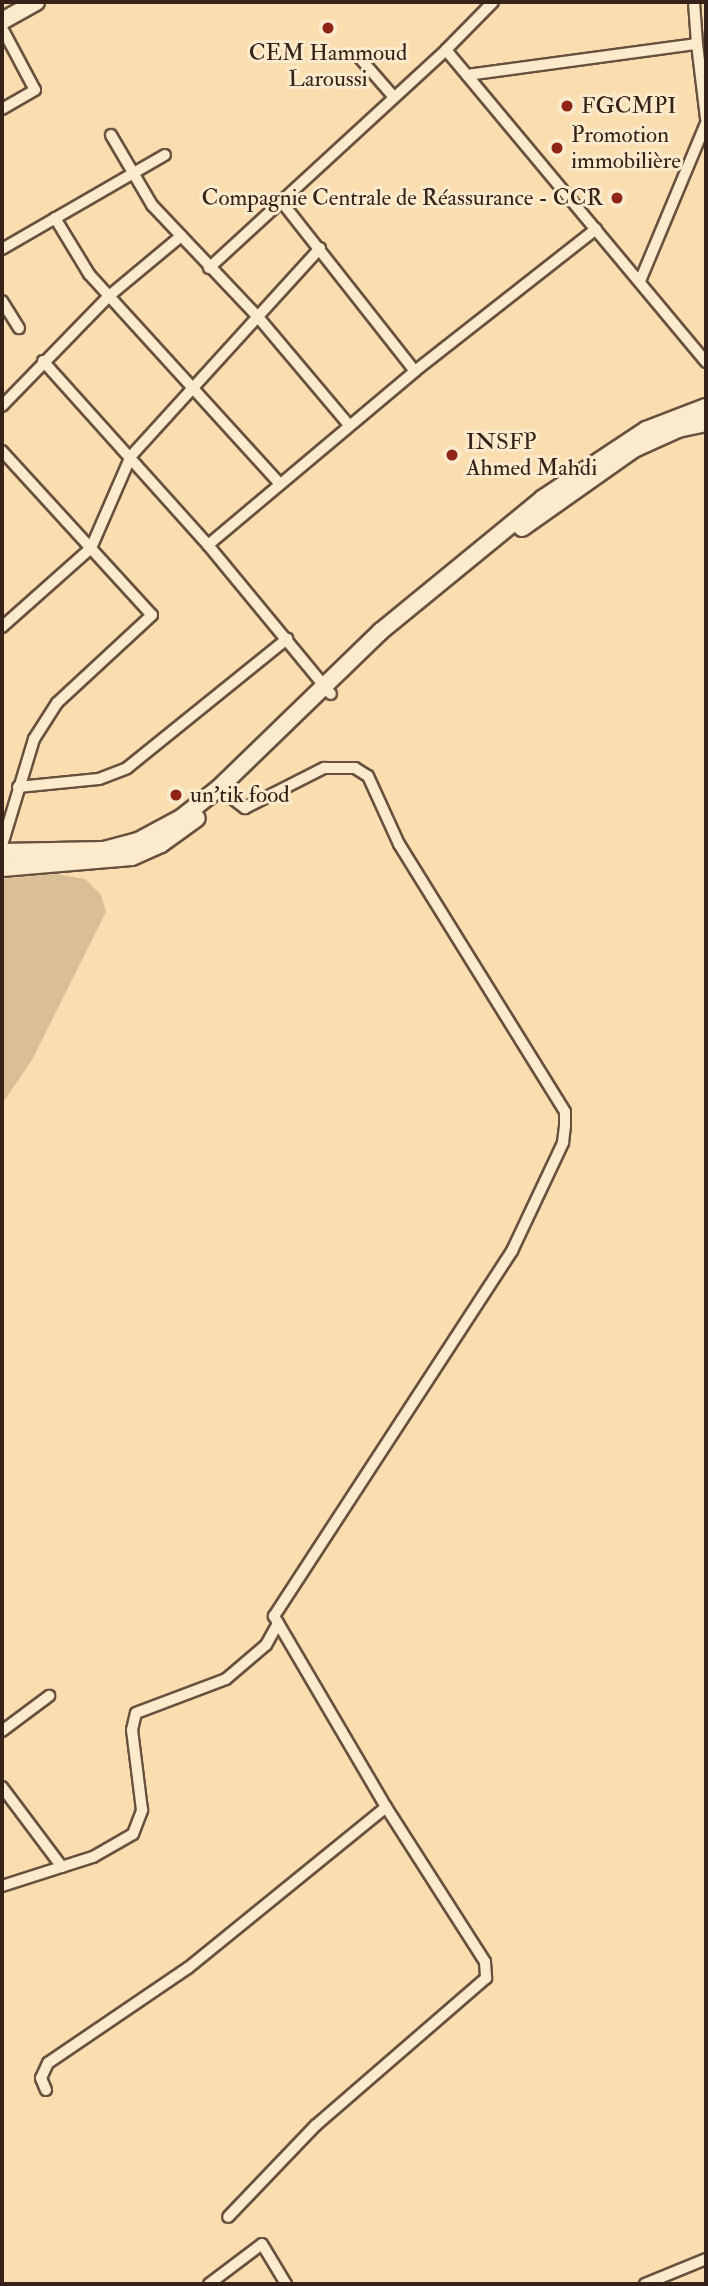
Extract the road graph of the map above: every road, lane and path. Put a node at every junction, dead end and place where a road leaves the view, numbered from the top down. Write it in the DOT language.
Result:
graph roads {
  1 [pos="36,2"];
  2 [pos="493,2"];
  3 [pos="694,2"];
  4 [pos="2,21"];
  5 [pos="2,28"];
  6 [pos="697,44"];
  7 [pos="446,50"];
  8 [pos="359,57"];
  9 [pos="467,75"];
  10 [pos="393,96"];
  11 [pos="2,109"];
  12 [pos="706,120"];
  13 [pos="111,135"];
  14 [pos="165,155"];
  15 [pos="132,174"];
  16 [pos="281,201"];
  17 [pos="55,218"];
  18 [pos="596,229"];
  19 [pos="181,236"];
  20 [pos="2,248"];
  21 [pos="320,248"];
  22 [pos="209,268"];
  23 [pos="640,281"];
  24 [pos="108,296"];
  25 [pos="2,303"];
  26 [pos="258,317"];
  27 [pos="19,328"];
  28 [pos="43,361"];
  29 [pos="706,362"];
  30 [pos="415,371"];
  31 [pos="195,389"];
  32 [pos="2,406"];
  33 [pos="706,407"];
  34 [pos="706,423"];
  35 [pos="349,425"];
  36 [pos="2,451"];
  37 [pos="131,456"];
  38 [pos="280,484"];
  39 [pos="208,545"];
  40 [pos="90,548"];
  41 [pos="2,627"];
  42 [pos="287,639"];
  43 [pos="328,690"];
  44 [pos="18,787"];
  45 [pos="222,791"];
  46 [pos="2,848"];
  47 [pos="2,868"];
  48 [pos="278,1623"];
  49 [pos="49,1696"];
  50 [pos="2,1731"];
  51 [pos="2,1787"];
  52 [pos="386,1807"];
  53 [pos="62,1867"];
  54 [pos="2,1886"];
  55 [pos="46,2090"];
  56 [pos="228,2217"];
  57 [pos="706,2259"];
  58 [pos="209,2284"];
  59 [pos="286,2284"];
  60 [pos="645,2284"];
  1 -- 4 [label="main road"];
  2 -- 7 [label="street"];
  3 -- 6 [label="street"];
  5 -- 11 [label="street"];
  6 -- 9 [label="street"];
  6 -- 12 [label="street"];
  7 -- 9 [label="street"];
  7 -- 10 [label="street"];
  8 -- 10 [label="street"];
  9 -- 18 [label="street"];
  10 -- 16 [label="street"];
  12 -- 23 [label="street"];
  13 -- 15 [label="street"];
  14 -- 15 [label="street"];
  15 -- 17 [label="street"];
  15 -- 19 [label="street"];
  16 -- 21 [label="street"];
  16 -- 22 [label="street"];
  17 -- 20 [label="street"];
  17 -- 24 [label="street"];
  18 -- 23 [label="street"];
  18 -- 30 [label="street"];
  19 -- 22 [label="street"];
  19 -- 24 [label="street"];
  21 -- 26 [label="street"];
  21 -- 30 [label="street"];
  22 -- 26 [label="street"];
  23 -- 29 [label="street"];
  24 -- 28 [label="street"];
  24 -- 31 [label="street"];
  25 -- 27 [label="street"];
  26 -- 31 [label="street"];
  26 -- 35 [label="street"];
  28 -- 32 [label="street"];
  28 -- 37 [label="street"];
  30 -- 35 [label="street"];
  31 -- 37 [label="street"];
  31 -- 38 [label="street"];
  33 -- 43 [label="main road"];
  34 -- 43 [label="main road"];
  35 -- 38 [label="street"];
  36 -- 40 [label="street"];
  37 -- 39 [label="street"];
  37 -- 40 [label="street"];
  38 -- 39 [label="street"];
  39 -- 42 [label="street"];
  40 -- 41 [label="street"];
  40 -- 44 [label="street"];
  42 -- 43 [label="street"];
  42 -- 44 [label="street"];
  43 -- 45 [label="main road"];
  44 -- 46 [label="street"];
  45 -- 46 [label="main road"];
  45 -- 47 [label="main road"];
  45 -- 48 [label="street"];
  48 -- 52 [label="street"];
  48 -- 53 [label="street"];
  49 -- 50 [label="street"];
  51 -- 53 [label="street"];
  52 -- 55 [label="street"];
  52 -- 56 [label="street"];
  53 -- 54 [label="street"];
  57 -- 60 [label="street"];
  58 -- 59 [label="street"];
}
